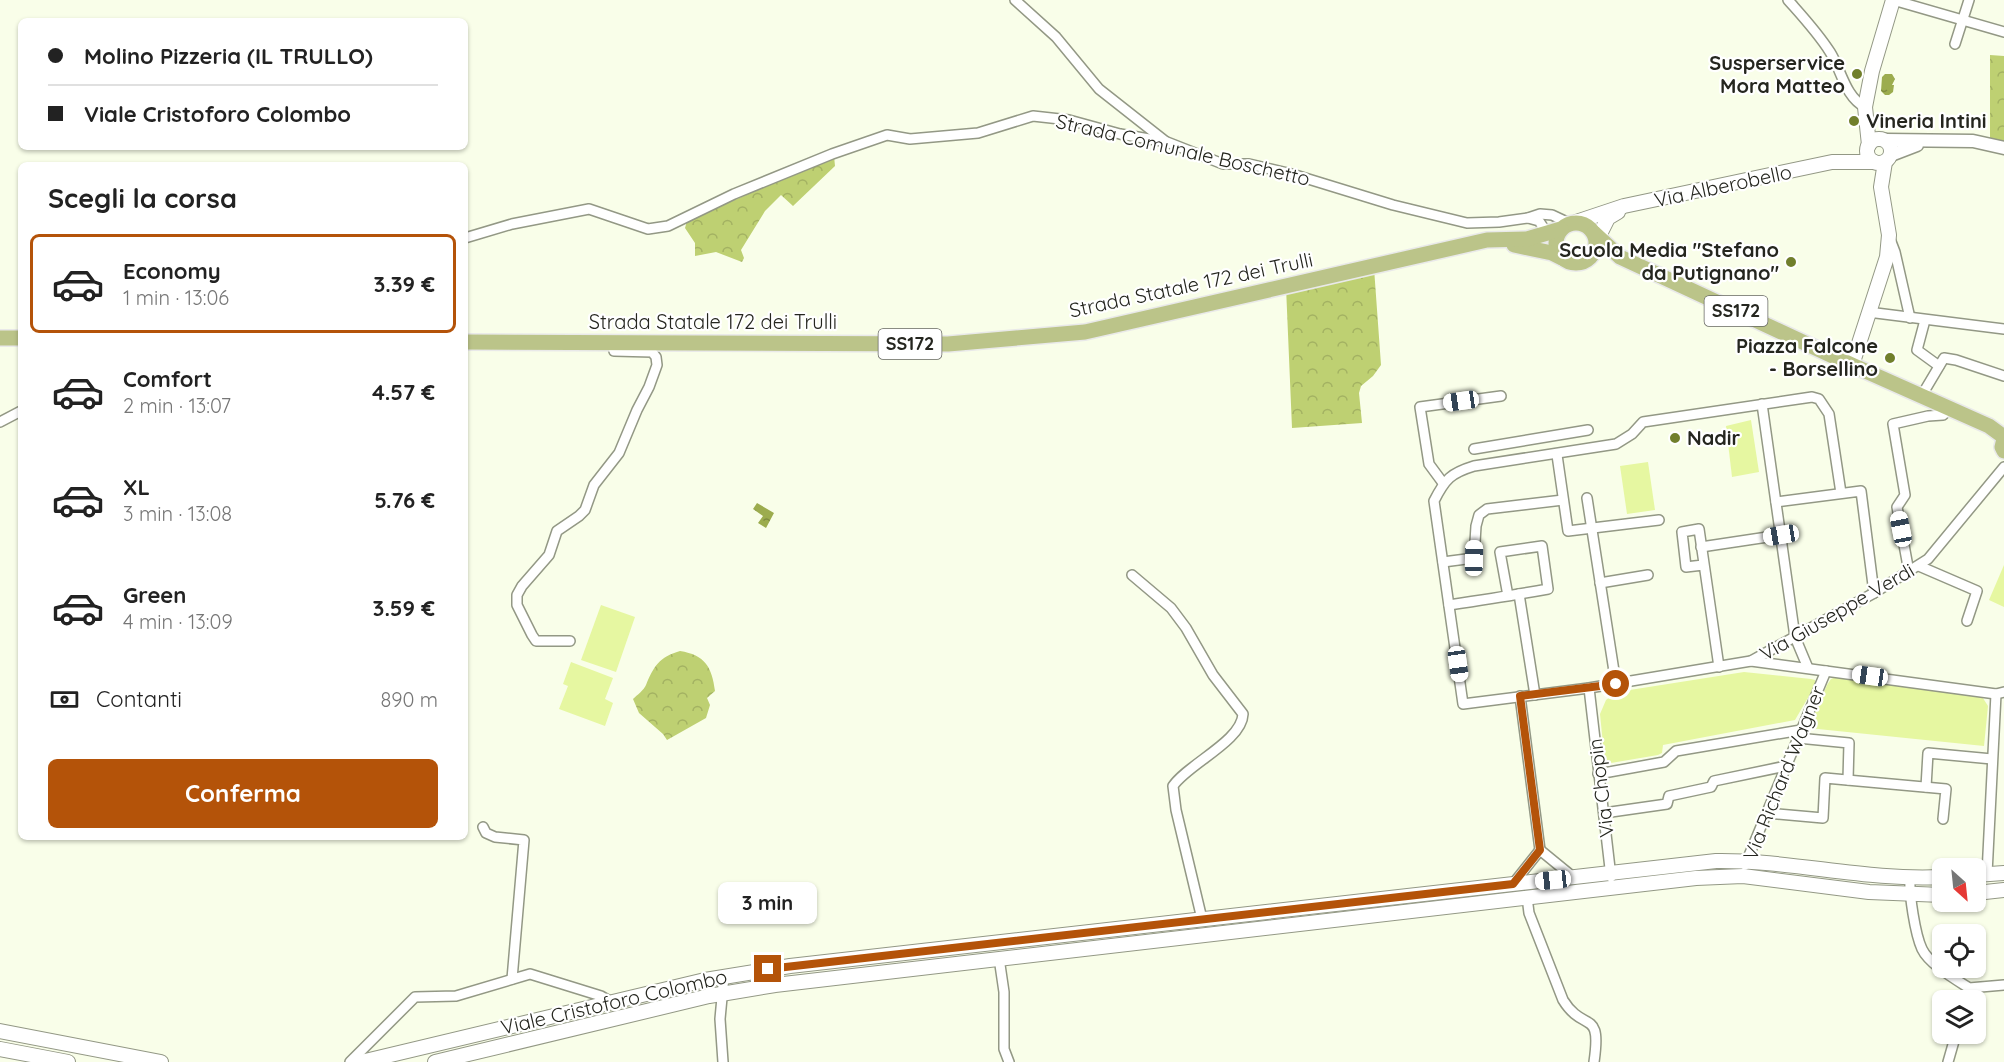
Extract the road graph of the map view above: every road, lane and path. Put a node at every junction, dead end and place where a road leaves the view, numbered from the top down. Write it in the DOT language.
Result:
graph roads {
  1 [pos="1015,0"];
  2 [pos="1788,0"];
  3 [pos="1893,0"];
  4 [pos="1969,0"];
  5 [pos="1963,20"];
  6 [pos="2004,32"];
  7 [pos="1956,44"];
  8 [pos="1866,112"];
  9 [pos="1167,142"];
  10 [pos="1930,142"];
  11 [pos="1875,143"];
  12 [pos="2004,148"];
  13 [pos="1883,160"];
  14 [pos="1832,162"];
  15 [pos="1630,206"];
  16 [pos="1528,218"];
  17 [pos="1562,235"];
  18 [pos="1889,235"];
  19 [pos="1599,236"];
  20 [pos="468,237"];
  21 [pos="1487,240"];
  22 [pos="1620,257"];
  23 [pos="1588,259"];
  24 [pos="1868,312"];
  25 [pos="1910,318"];
  26 [pos="1925,320"];
  27 [pos="2004,329"];
  28 [pos="0,338"];
  29 [pos="18,338"];
  30 [pos="468,342"];
  31 [pos="612,342"];
  32 [pos="1852,365"];
  33 [pos="1939,366"];
  34 [pos="2004,376"];
  35 [pos="1923,394"];
  36 [pos="1501,396"];
  37 [pos="1762,404"];
  38 [pos="1950,408"];
  39 [pos="18,413"];
  40 [pos="0,422"];
  41 [pos="1588,430"];
  42 [pos="2004,438"];
  43 [pos="1503,444"];
  44 [pos="1474,448"];
  45 [pos="2004,451"];
  46 [pos="1557,455"];
  47 [pos="1506,462"];
  48 [pos="2004,467"];
  49 [pos="1443,483"];
  50 [pos="1841,493"];
  51 [pos="1587,498"];
  52 [pos="1563,500"];
  53 [pos="1776,502"];
  54 [pos="1659,520"];
  55 [pos="1592,529"];
  56 [pos="1781,535"];
  57 [pos="1701,548"];
  58 [pos="1443,562"];
  59 [pos="1703,566"];
  60 [pos="1919,566"];
  61 [pos="1909,572"];
  62 [pos="1132,575"];
  63 [pos="1648,575"];
  64 [pos="1600,583"];
  65 [pos="1874,593"];
  66 [pos="1519,594"];
  67 [pos="1508,596"];
  68 [pos="1449,605"];
  69 [pos="1967,621"];
  70 [pos="1795,637"];
  71 [pos="570,641"];
  72 [pos="1751,661"];
  73 [pos="1719,666"];
  74 [pos="1808,669"];
  75 [pos="1826,671"];
  76 [pos="1616,684"];
  77 [pos="1589,688"];
  78 [pos="2000,693"];
  79 [pos="1535,694"];
  80 [pos="1520,696"];
  81 [pos="1800,734"];
  82 [pos="1992,759"];
  83 [pos="1786,766"];
  84 [pos="1598,774"];
  85 [pos="1848,780"];
  86 [pos="1926,787"];
  87 [pos="1604,813"];
  88 [pos="1767,813"];
  89 [pos="1943,819"];
  90 [pos="483,826"];
  91 [pos="1540,850"];
  92 [pos="1983,858"];
  93 [pos="1747,861"];
  94 [pos="1611,872"];
  95 [pos="2004,873"];
  96 [pos="1986,875"];
  97 [pos="1743,876"];
  98 [pos="1573,877"];
  99 [pos="1932,877"];
  100 [pos="1910,878"];
  101 [pos="1513,884"];
  102 [pos="1613,888"];
  103 [pos="2004,890"];
  104 [pos="1986,892"];
  105 [pos="1909,895"];
  106 [pos="1932,895"];
  107 [pos="1527,897"];
  108 [pos="1270,912"];
  109 [pos="1202,919"];
  110 [pos="1272,927"];
  111 [pos="999,958"];
  112 [pos="724,976"];
  113 [pos="513,979"];
  114 [pos="2004,985"];
  115 [pos="1969,988"];
  116 [pos="724,993"];
  117 [pos="611,1002"];
  118 [pos="0,1031"];
  119 [pos="1953,1044"];
  120 [pos="0,1049"];
  121 [pos="68,1062"];
  122 [pos="161,1062"];
  123 [pos="350,1062"];
  124 [pos="361,1062"];
  125 [pos="435,1062"];
  126 [pos="723,1062"];
  127 [pos="1009,1062"];
  128 [pos="1594,1062"];
  129 [pos="1948,1062"];
  1 -- 9 [label="street"];
  2 -- 8 [label="street"];
  3 -- 5 [label="street"];
  3 -- 8 [label="main road"];
  4 -- 5 [label="street"];
  5 -- 6 [label="street"];
  5 -- 7 [label="street"];
  8 -- 11 [label="main road"];
  9 -- 16 [label="street, Strada Comunale Boschetto"];
  9 -- 20 [label="street, Strada Comunale Boschetto"];
  10 -- 11 [label="street"];
  10 -- 12 [label="street"];
  10 -- 13 [label="street"];
  11 -- 13 [label="main road"];
  11 -- 13 [label="main road"];
  11 -- 14 [label="main road"];
  13 -- 14 [label="main road, Via Alberobello"];
  13 -- 18 [label="main road"];
  14 -- 15 [label="main road, Via Alberobello"];
  15 -- 17 [label="main road, Via Alberobello"];
  15 -- 19 [label="main road"];
  16 -- 17 [label="street"];
  16 -- 17 [label="street, Strada Comunale Boschetto"];
  17 -- 19 [label="main road"];
  17 -- 21 [label="main road, Strada Statale 172 dei Trulli / SS172"];
  17 -- 21 [label="main road"];
  17 -- 23 [label="main road"];
  18 -- 24 [label="main road"];
  18 -- 25 [label="street"];
  19 -- 22 [label="main road"];
  19 -- 23 [label="main road"];
  21 -- 31 [label="main road, Strada Statale 172 dei Trulli / SS172"];
  22 -- 23 [label="main road, SS172"];
  22 -- 32 [label="main road, SS172"];
  24 -- 25 [label="street"];
  24 -- 32 [label="main road"];
  25 -- 26 [label="street"];
  26 -- 27 [label="street"];
  26 -- 33 [label="street"];
  28 -- 29 [label="main road"];
  30 -- 31 [label="main road, Strada Statale 172 dei Trulli / SS172"];
  31 -- 71 [label="street"];
  32 -- 35 [label="main road, SS172"];
  33 -- 34 [label="street"];
  33 -- 35 [label="street"];
  35 -- 38 [label="main road, SS172"];
  36 -- 49 [label="street"];
  37 -- 46 [label="street"];
  37 -- 50 [label="street"];
  37 -- 53 [label="street"];
  38 -- 42 [label="main road, SS172"];
  38 -- 61 [label="street"];
  39 -- 40 [label="street"];
  41 -- 43 [label="street"];
  42 -- 45 [label="main road, SS172"];
  43 -- 44 [label="street"];
  43 -- 47 [label="street"];
  46 -- 47 [label="street"];
  46 -- 52 [label="street"];
  47 -- 49 [label="street"];
  48 -- 60 [label="street, Via Giuseppe Verdi"];
  49 -- 58 [label="street"];
  50 -- 53 [label="street"];
  50 -- 65 [label="street"];
  51 -- 55 [label="street"];
  52 -- 55 [label="street"];
  52 -- 58 [label="street"];
  53 -- 56 [label="street"];
  54 -- 55 [label="street"];
  55 -- 64 [label="street"];
  56 -- 57 [label="street"];
  56 -- 70 [label="street"];
  57 -- 59 [label="street"];
  57 -- 59 [label="street"];
  58 -- 68 [label="street"];
  59 -- 73 [label="street"];
  60 -- 61 [label="street, Via Giuseppe Verdi"];
  60 -- 69 [label="street"];
  61 -- 65 [label="street, Via Giuseppe Verdi"];
  62 -- 109 [label="street"];
  63 -- 64 [label="street"];
  64 -- 76 [label="street"];
  65 -- 70 [label="street, Via Giuseppe Verdi"];
  66 -- 67 [label="street"];
  66 -- 67 [label="street"];
  66 -- 79 [label="street"];
  67 -- 68 [label="street"];
  68 -- 80 [label="street, Via Giuseppe Verdi"];
  70 -- 72 [label="street, Via Giuseppe Verdi"];
  70 -- 74 [label="street"];
  72 -- 73 [label="street, Via Giuseppe Verdi"];
  72 -- 74 [label="street"];
  73 -- 76 [label="street, Via Giuseppe Verdi"];
  74 -- 75 [label="street"];
  75 -- 78 [label="street"];
  75 -- 81 [label="street, Via Richard Wagner"];
  76 -- 77 [label="street, Via Giuseppe Verdi"];
  77 -- 79 [label="street, Via Giuseppe Verdi"];
  77 -- 84 [label="street, Via Chopin"];
  78 -- 82 [label="street"];
  79 -- 80 [label="street, Via Giuseppe Verdi"];
  80 -- 91 [label="street"];
  81 -- 83 [label="street, Via Richard Wagner"];
  81 -- 84 [label="street"];
  81 -- 85 [label="street"];
  82 -- 86 [label="street"];
  82 -- 92 [label="street"];
  83 -- 87 [label="street"];
  83 -- 88 [label="street, Via Richard Wagner"];
  84 -- 87 [label="street, Via Chopin"];
  85 -- 86 [label="street"];
  85 -- 88 [label="street"];
  86 -- 89 [label="street"];
  87 -- 94 [label="street, Via Chopin"];
  88 -- 93 [label="street, Via Richard Wagner"];
  90 -- 113 [label="street"];
  91 -- 98 [label="street"];
  91 -- 101 [label="street"];
  93 -- 94 [label="main road, Viale Cristoforo Colombo"];
  93 -- 97 [label="street, Via Richard Wagner"];
  93 -- 100 [label="main road, Viale Cristoforo Colombo"];
  94 -- 98 [label="main road, Viale Cristoforo Colombo"];
  94 -- 102 [label="street, Via Chopin"];
  95 -- 96 [label="main road"];
  97 -- 102 [label="main road, Viale Cristoforo Colombo"];
  97 -- 105 [label="main road, Viale Cristoforo Colombo"];
  98 -- 101 [label="main road, Viale Cristoforo Colombo"];
  99 -- 100 [label="main road, Viale Cristoforo Colombo"];
  100 -- 105 [label="street"];
  101 -- 108 [label="main road, Viale Cristoforo Colombo"];
  102 -- 107 [label="main road, Viale Cristoforo Colombo"];
  103 -- 104 [label="main road"];
  105 -- 106 [label="main road, Viale Cristoforo Colombo"];
  105 -- 115 [label="street"];
  107 -- 110 [label="main road, Viale Cristoforo Colombo"];
  107 -- 128 [label="street"];
  108 -- 109 [label="main road, Viale Cristoforo Colombo"];
  108 -- 110 [label="street"];
  109 -- 112 [label="main road, Viale Cristoforo Colombo"];
  110 -- 111 [label="main road, Viale Cristoforo Colombo"];
  111 -- 116 [label="main road, Viale Cristoforo Colombo"];
  111 -- 127 [label="street"];
  112 -- 116 [label="street"];
  112 -- 117 [label="main road, Viale Cristoforo Colombo"];
  113 -- 117 [label="street"];
  113 -- 123 [label="street"];
  114 -- 115 [label="street"];
  116 -- 125 [label="main road, Viale Cristoforo Colombo"];
  116 -- 126 [label="street"];
  117 -- 124 [label="main road, Viale Cristoforo Colombo"];
  118 -- 122 [label="main road"];
  119 -- 129 [label="street"];
  120 -- 121 [label="main road"];
}
